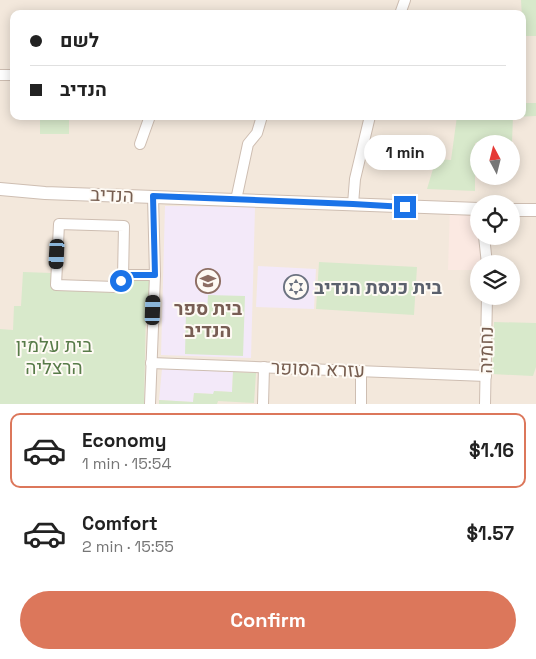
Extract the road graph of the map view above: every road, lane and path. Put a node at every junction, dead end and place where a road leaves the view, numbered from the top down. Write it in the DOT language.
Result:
graph roads {
  1 [pos="149,120"];
  2 [pos="261,120"];
  3 [pos="369,120"];
  4 [pos="140,144"];
  5 [pos="0,183"];
  6 [pos="0,189"];
  7 [pos="45,193"];
  8 [pos="153,196"];
  9 [pos="236,200"];
  10 [pos="353,204"];
  11 [pos="470,209"];
  12 [pos="520,210"];
  13 [pos="536,210"];
  14 [pos="155,275"];
  15 [pos="123,278"];
  16 [pos="487,305"];
  17 [pos="151,363"];
  18 [pos="264,367"];
  19 [pos="361,371"];
  20 [pos="486,376"];
  21 [pos="150,404"];
  22 [pos="263,404"];
  23 [pos="360,404"];
  24 [pos="485,404"];
  1 -- 4 [label="street"];
  2 -- 9 [label="street"];
  3 -- 10 [label="street"];
  5 -- 7 [label="street, הנדיב"];
  6 -- 7 [label="street, הנדיב"];
  7 -- 8 [label="street, הנדיב"];
  8 -- 9 [label="street, הנדיב"];
  8 -- 14 [label="street"];
  9 -- 10 [label="street, הנדיב"];
  10 -- 11 [label="street, הנדיב"];
  12 -- 13 [label="street"];
  14 -- 15 [label="street"];
  14 -- 17 [label="street"];
  15 -- 15 [label="street"];
  16 -- 20 [label="street, נחמיה"];
  17 -- 18 [label="street, עזרא הסופר"];
  17 -- 21 [label="street"];
  18 -- 19 [label="street, עזרא הסופר"];
  18 -- 22 [label="street"];
  19 -- 20 [label="street, עזרא הסופר"];
  19 -- 23 [label="street"];
  20 -- 24 [label="street, נחמיה"];
}
